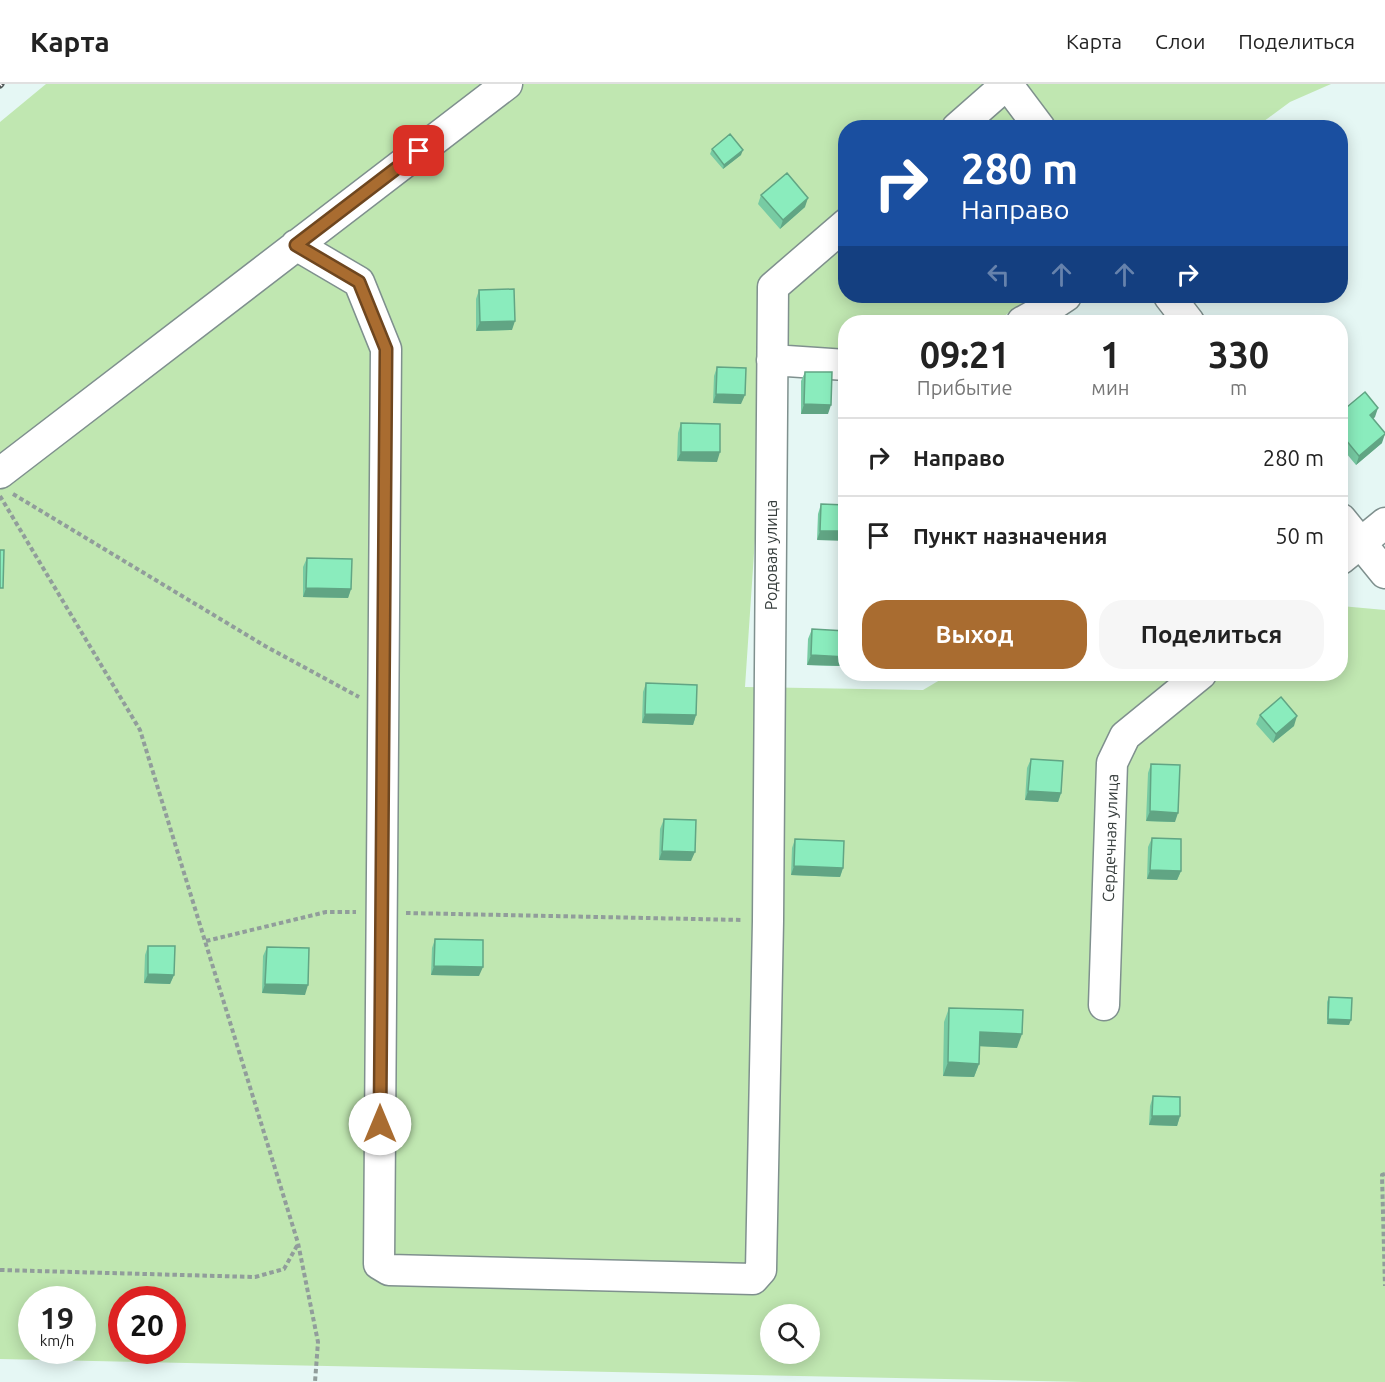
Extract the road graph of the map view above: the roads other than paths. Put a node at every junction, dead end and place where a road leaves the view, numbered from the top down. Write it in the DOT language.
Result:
graph roads {
  1 [pos="507,84"];
  2 [pos="1007,84"];
  3 [pos="966,120"];
  4 [pos="1035,120"];
  5 [pos="838,231"];
  6 [pos="296,245"];
  7 [pos="1056,303"];
  8 [pos="1174,303"];
  9 [pos="1035,315"];
  10 [pos="1184,315"];
  11 [pos="772,360"];
  12 [pos="838,364"];
  13 [pos="5,482"];
  14 [pos="1385,523"];
  15 [pos="1351,551"];
  16 [pos="1385,573"];
  17 [pos="1192,681"];
  18 [pos="1104,1005"];
  1 -- 6 [label="street"];
  2 -- 3 [label="street"];
  2 -- 4 [label="street"];
  5 -- 11 [label="street, Родовая улица"];
  6 -- 11 [label="street, Родовая улица"];
  6 -- 13 [label="street"];
  7 -- 9 [label="street"];
  8 -- 10 [label="street"];
  11 -- 12 [label="street"];
  14 -- 15 [label="street"];
  15 -- 16 [label="street"];
  17 -- 18 [label="street, Сердечная улица"];
}
